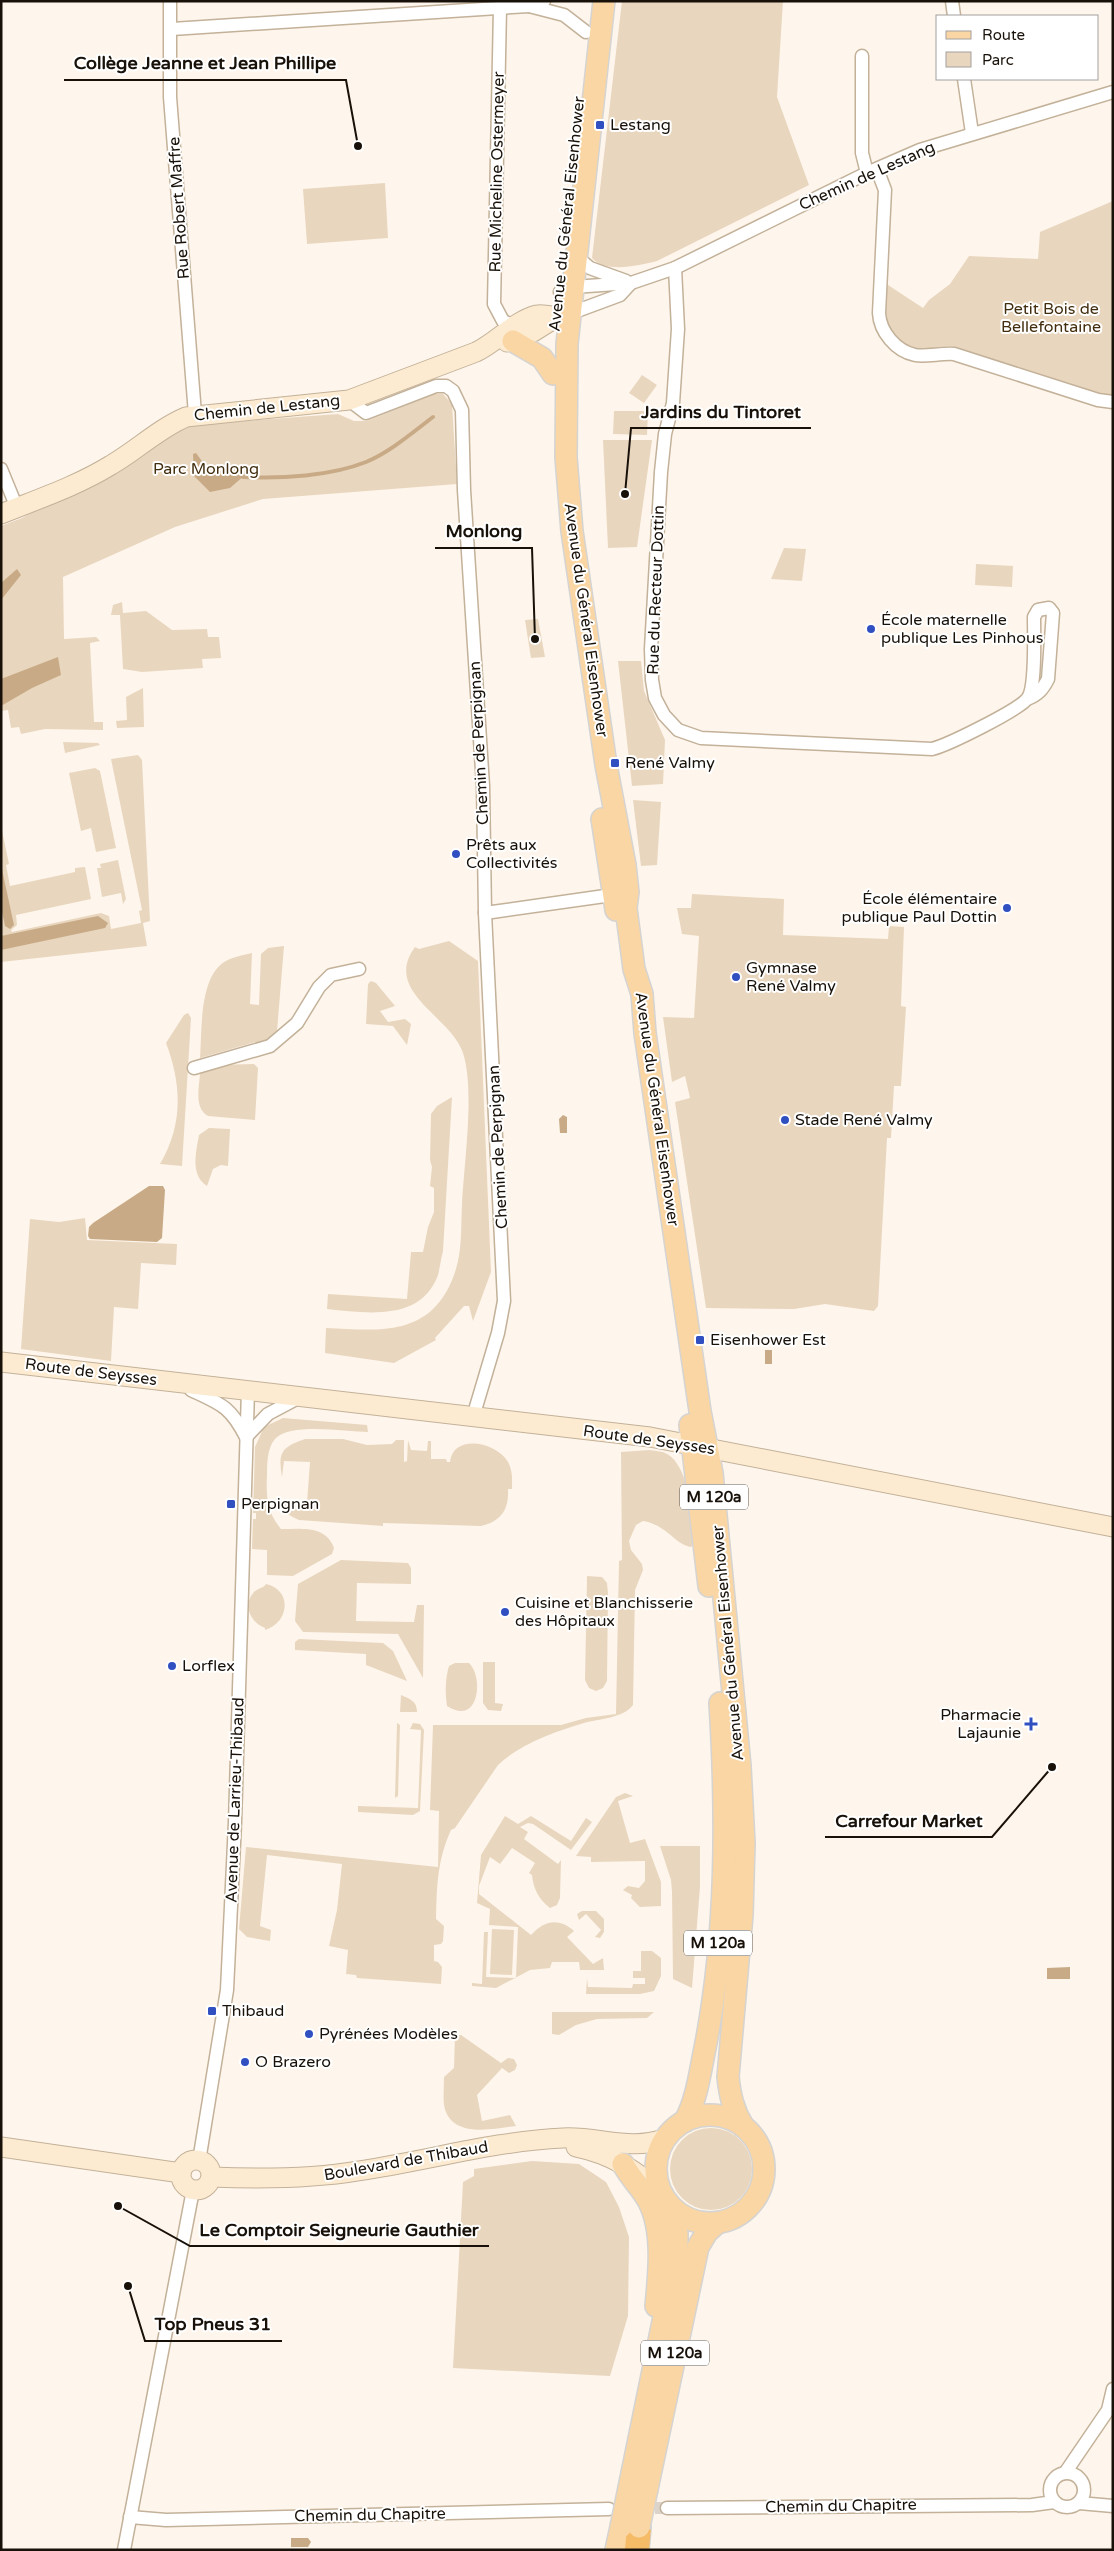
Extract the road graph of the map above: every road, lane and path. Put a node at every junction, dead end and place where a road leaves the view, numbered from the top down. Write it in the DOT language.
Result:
graph roads {
  1 [pos="170,1"];
  2 [pos="544,1"];
  3 [pos="590,1"];
  4 [pos="604,1"];
  5 [pos="952,1"];
  6 [pos="529,6"];
  7 [pos="500,8"];
  8 [pos="954,15"];
  9 [pos="172,29"];
  10 [pos="586,32"];
  11 [pos="862,56"];
  12 [pos="964,80"];
  13 [pos="1113,92"];
  14 [pos="972,133"];
  15 [pos="872,171"];
  16 [pos="577,257"];
  17 [pos="675,268"];
  18 [pos="631,283"];
  19 [pos="567,290"];
  20 [pos="564,315"];
  21 [pos="514,333"];
  22 [pos="553,374"];
  23 [pos="349,400"];
  24 [pos="1113,402"];
  25 [pos="195,414"];
  26 [pos="1,469"];
  27 [pos="9,511"];
  28 [pos="1027,698"];
  29 [pos="621,893"];
  30 [pos="486,913"];
  31 [pos="359,969"];
  32 [pos="194,1068"];
  33 [pos="1,1362"];
  34 [pos="181,1383"];
  35 [pos="248,1390"];
  36 [pos="300,1397"];
  37 [pos="473,1418"];
  38 [pos="246,1437"];
  39 [pos="699,1446"];
  40 [pos="1113,1528"];
  41 [pos="684,2121"];
  42 [pos="743,2126"];
  43 [pos="664,2139"];
  44 [pos="541,2140"];
  45 [pos="1,2146"];
  46 [pos="199,2161"];
  47 [pos="623,2164"];
  48 [pos="181,2173"];
  49 [pos="211,2177"];
  50 [pos="193,2190"];
  51 [pos="666,2201"];
  52 [pos="717,2223"];
  53 [pos="654,2363"];
  54 [pos="1113,2389"];
  55 [pos="1077,2456"];
  56 [pos="1064,2473"];
  57 [pos="1082,2483"];
  58 [pos="1050,2487"];
  59 [pos="638,2489"];
  60 [pos="1054,2502"];
  61 [pos="1079,2502"];
  62 [pos="1014,2504"];
  63 [pos="1112,2506"];
  64 [pos="667,2508"];
  65 [pos="609,2509"];
  66 [pos="130,2517"];
  67 [pos="630,2527"];
  68 [pos="124,2550"];
  69 [pos="616,2550"];
  70 [pos="632,2550"];
  71 [pos="637,2550"];
  1 -- 9 [label="street, Rue Robert Maffre"];
  2 -- 6 [label="street"];
  3 -- 10 [label="main road, Avenue du Général Eisenhower"];
  4 -- 16 [label="main road, Avenue du Général Eisenhower"];
  5 -- 8 [label="street"];
  6 -- 7 [label="street"];
  6 -- 10 [label="street"];
  7 -- 9 [label="street"];
  7 -- 21 [label="street, Rue Micheline Ostermeyer"];
  9 -- 25 [label="street, Rue Robert Maffre"];
  10 -- 19 [label="main road, Avenue du Général Eisenhower"];
  11 -- 15 [label="street"];
  12 -- 14 [label="street"];
  13 -- 14 [label="street, Chemin de Lestang"];
  14 -- 15 [label="street, Chemin de Lestang"];
  15 -- 17 [label="street, Chemin de Lestang"];
  15 -- 24 [label="street"];
  16 -- 18 [label="street"];
  16 -- 19 [label="main road, Avenue du Général Eisenhower"];
  17 -- 18 [label="street, Chemin de Lestang"];
  17 -- 28 [label="street, Rue du Recteur Dottin"];
  18 -- 19 [label="street, Chemin de Lestang"];
  18 -- 20 [label="street, Chemin de Lestang"];
  19 -- 20 [label="main road, Avenue du Général Eisenhower"];
  20 -- 21 [label="street, Chemin de Lestang"];
  20 -- 22 [label="main road, Avenue du Général Eisenhower"];
  20 -- 29 [label="main road, Avenue du Général Eisenhower"];
  21 -- 22 [label="main road"];
  21 -- 23 [label="street, Chemin de Lestang"];
  22 -- 29 [label="main road, Avenue du Général Eisenhower"];
  23 -- 25 [label="street, Chemin de Lestang"];
  23 -- 30 [label="street, Chemin de Perpignan"];
  25 -- 27 [label="street, Chemin de Lestang"];
  26 -- 27 [label="street"];
  28 -- 28 [label="street, Rue du Recteur Dottin"];
  29 -- 30 [label="street"];
  29 -- 39 [label="main road, Avenue du Général Eisenhower"];
  30 -- 37 [label="street, Chemin de Perpignan"];
  31 -- 32 [label="street"];
  33 -- 34 [label="street, Route de Seysses"];
  34 -- 35 [label="street, Route de Seysses"];
  34 -- 38 [label="street, Route de Seysses"];
  35 -- 36 [label="street, Route de Seysses"];
  35 -- 38 [label="street, Avenue de Larrieu-Thibaud"];
  36 -- 37 [label="street, Route de Seysses"];
  36 -- 38 [label="street"];
  37 -- 39 [label="street, Route de Seysses"];
  38 -- 46 [label="street, Avenue de Larrieu-Thibaud"];
  39 -- 40 [label="street, Route de Seysses"];
  39 -- 41 [label="main road, Avenue du Général Eisenhower / M 120a"];
  39 -- 42 [label="main road, Avenue du Général Eisenhower / M 120a"];
  41 -- 42 [label="main road"];
  41 -- 43 [label="main road"];
  42 -- 52 [label="main road"];
  43 -- 44 [label="street, Boulevard de Thibaud"];
  43 -- 51 [label="main road"];
  44 -- 47 [label="street, Boulevard de Thibaud"];
  44 -- 49 [label="street, Boulevard de Thibaud"];
  45 -- 48 [label="street"];
  46 -- 48 [label="street"];
  46 -- 49 [label="street"];
  47 -- 51 [label="street, Boulevard de Thibaud"];
  47 -- 53 [label="main road"];
  48 -- 50 [label="street"];
  49 -- 50 [label="street"];
  50 -- 66 [label="street"];
  51 -- 52 [label="main road"];
  51 -- 53 [label="main road, M 120a"];
  52 -- 59 [label="main road, M 120a"];
  53 -- 59 [label="main road, M 120a"];
  54 -- 55 [label="street"];
  55 -- 56 [label="street"];
  55 -- 57 [label="street"];
  56 -- 57 [label="street"];
  56 -- 58 [label="street"];
  57 -- 61 [label="street"];
  57 -- 63 [label="street"];
  58 -- 60 [label="street"];
  58 -- 62 [label="street, Chemin du Chapitre"];
  59 -- 67 [label="main road, M 120a, bridge"];
  60 -- 61 [label="street"];
  60 -- 62 [label="street, Chemin du Chapitre"];
  61 -- 63 [label="street"];
  62 -- 64 [label="street, Chemin du Chapitre"];
  65 -- 66 [label="street, Chemin du Chapitre"];
  66 -- 68 [label="street"];
  67 -- 69 [label="main road, M 120a"];
  67 -- 70 [label="main road, M 120a"];
  67 -- 71 [label="highway"];
}
